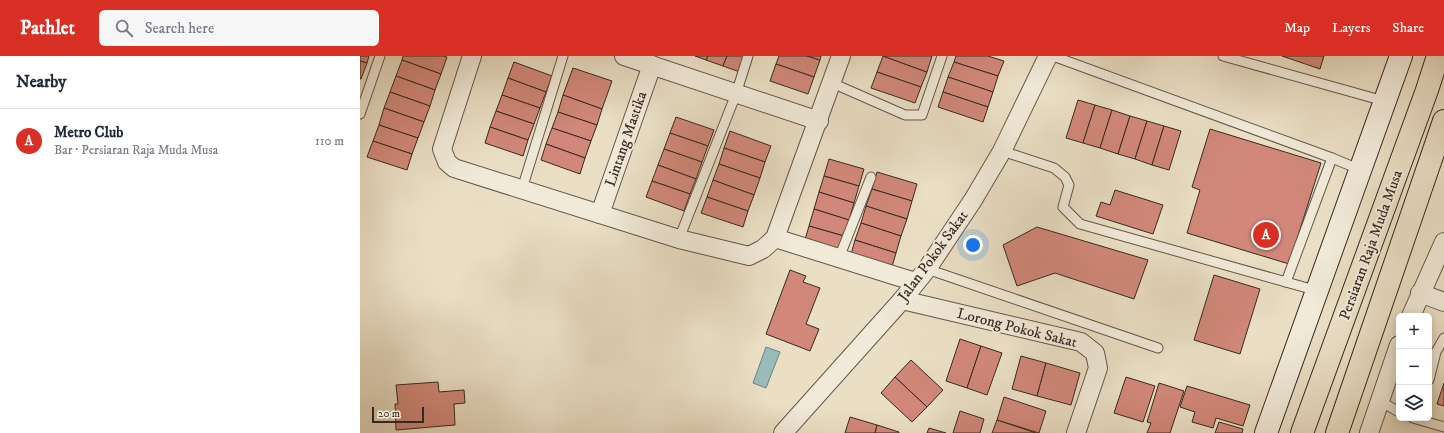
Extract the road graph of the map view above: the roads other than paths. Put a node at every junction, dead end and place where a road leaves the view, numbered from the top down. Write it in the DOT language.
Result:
graph roads {
  1 [pos="380,56"];
  2 [pos="472,56"];
  3 [pos="563,56"];
  4 [pos="624,56"];
  5 [pos="748,56"];
  6 [pos="841,56"];
  7 [pos="942,56"];
  8 [pos="1048,56"];
  9 [pos="1053,56"];
  10 [pos="1223,56"];
  11 [pos="1401,56"];
  12 [pos="1427,56"];
  13 [pos="1438,56"];
  14 [pos="652,65"];
  15 [pos="832,82"];
  16 [pos="1427,90"];
  17 [pos="736,94"];
  18 [pos="1384,101"];
  19 [pos="360,114"];
  20 [pos="819,121"];
  21 [pos="1444,121"];
  22 [pos="1002,151"];
  23 [pos="1332,158"];
  24 [pos="1361,170"];
  25 [pos="871,177"];
  26 [pos="522,189"];
  27 [pos="600,214"];
  28 [pos="775,238"];
  29 [pos="678,239"];
  30 [pos="1444,242"];
  31 [pos="839,258"];
  32 [pos="921,275"];
  33 [pos="1286,282"];
  34 [pos="1318,291"];
  35 [pos="1420,293"];
  36 [pos="902,300"];
  37 [pos="1444,302"];
  38 [pos="1412,313"];
  39 [pos="1444,338"];
  40 [pos="1158,348"];
  41 [pos="1398,349"];
  42 [pos="1432,368"];
  43 [pos="1380,401"];
  44 [pos="1396,410"];
  45 [pos="1423,421"];
  46 [pos="1444,427"];
  47 [pos="783,433"];
  48 [pos="1076,433"];
  49 [pos="1266,433"];
  50 [pos="1302,433"];
  51 [pos="1337,433"];
  52 [pos="1369,433"];
  1 -- 19 [label="lane"];
  2 -- 26 [label="street"];
  3 -- 26 [label="lane"];
  4 -- 14 [label="street"];
  5 -- 17 [label="lane"];
  6 -- 15 [label="street"];
  7 -- 15 [label="lane"];
  8 -- 22 [label="street, Jalan Pokok Sakat"];
  9 -- 23 [label="lane"];
  10 -- 18 [label="lane"];
  11 -- 18 [label="street"];
  12 -- 16 [label="highway"];
  13 -- 16 [label="highway, Persiaran Raja Muda Musa"];
  14 -- 17 [label="street"];
  14 -- 27 [label="street, Lintang Mastika"];
  15 -- 20 [label="street"];
  16 -- 50 [label="highway, Persiaran Raja Muda Musa"];
  17 -- 20 [label="street"];
  17 -- 29 [label="lane"];
  18 -- 24 [label="street"];
  20 -- 28 [label="street"];
  21 -- 51 [label="highway, Persiaran Raja Muda Musa"];
  22 -- 32 [label="street, Jalan Pokok Sakat"];
  22 -- 33 [label="lane"];
  23 -- 24 [label="lane"];
  23 -- 33 [label="lane"];
  24 -- 34 [label="street"];
  25 -- 31 [label="lane"];
  26 -- 27 [label="street"];
  27 -- 29 [label="street"];
  28 -- 29 [label="street"];
  28 -- 31 [label="street"];
  30 -- 35 [label="street"];
  31 -- 32 [label="street"];
  32 -- 36 [label="street, Jalan Pokok Sakat"];
  32 -- 40 [label="lane"];
  33 -- 34 [label="lane"];
  34 -- 49 [label="street"];
  35 -- 37 [label="street"];
  35 -- 38 [label="street"];
  36 -- 47 [label="street, Jalan Pokok Sakat"];
  36 -- 48 [label="street, Lorong Pokok Sakat"];
  39 -- 42 [label="lane"];
  41 -- 43 [label="street"];
  43 -- 44 [label="lane"];
  43 -- 52 [label="street"];
  45 -- 46 [label="lane"];
}
